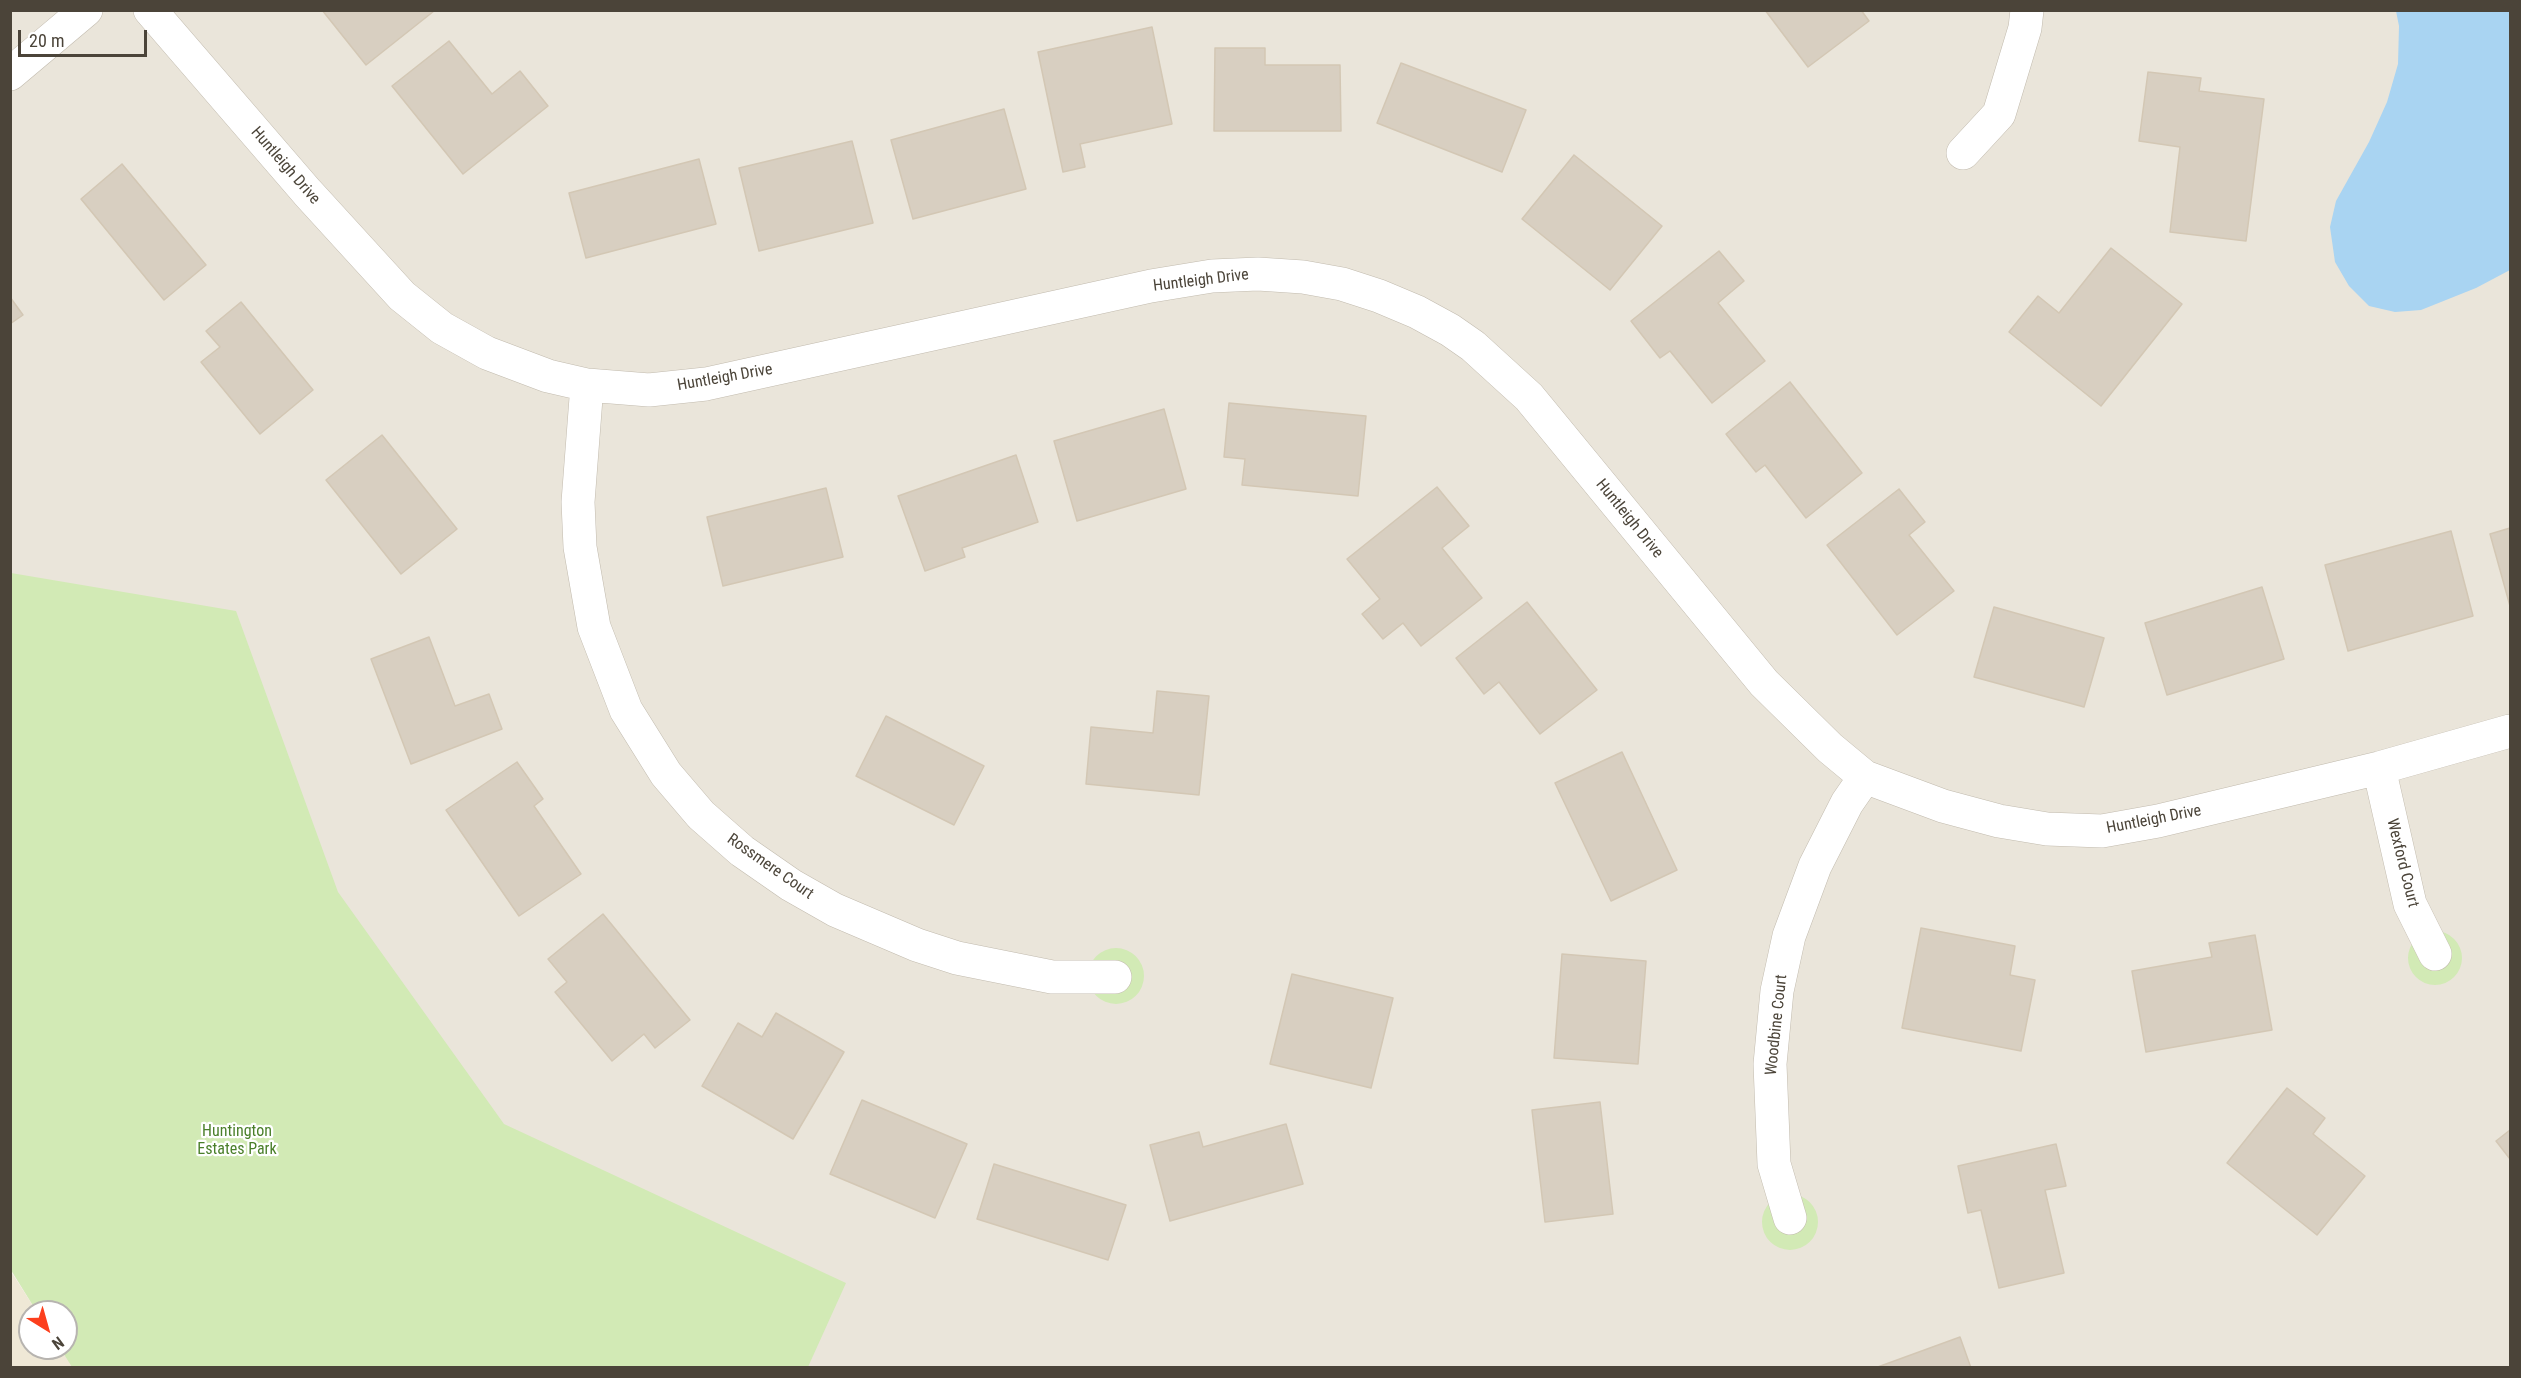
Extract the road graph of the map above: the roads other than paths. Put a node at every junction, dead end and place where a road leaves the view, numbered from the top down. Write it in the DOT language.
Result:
graph roads {
  1 [pos="86,10"];
  2 [pos="150,10"];
  3 [pos="2027,10"];
  4 [pos="10,74"];
  5 [pos="1963,153"];
  6 [pos="587,385"];
  7 [pos="2511,731"];
  8 [pos="2379,768"];
  9 [pos="1865,777"];
  10 [pos="2435,954"];
  11 [pos="1115,977"];
  12 [pos="1790,1218"];
  1 -- 4 [label="street"];
  2 -- 6 [label="street, Huntleigh Drive"];
  3 -- 5 [label="street"];
  6 -- 9 [label="street, Huntleigh Drive"];
  6 -- 11 [label="street, Rossmere Court"];
  7 -- 8 [label="street, Huntleigh Drive"];
  8 -- 9 [label="street, Huntleigh Drive"];
  8 -- 10 [label="street, Wexford Court"];
  9 -- 12 [label="street, Woodbine Court"];
}
